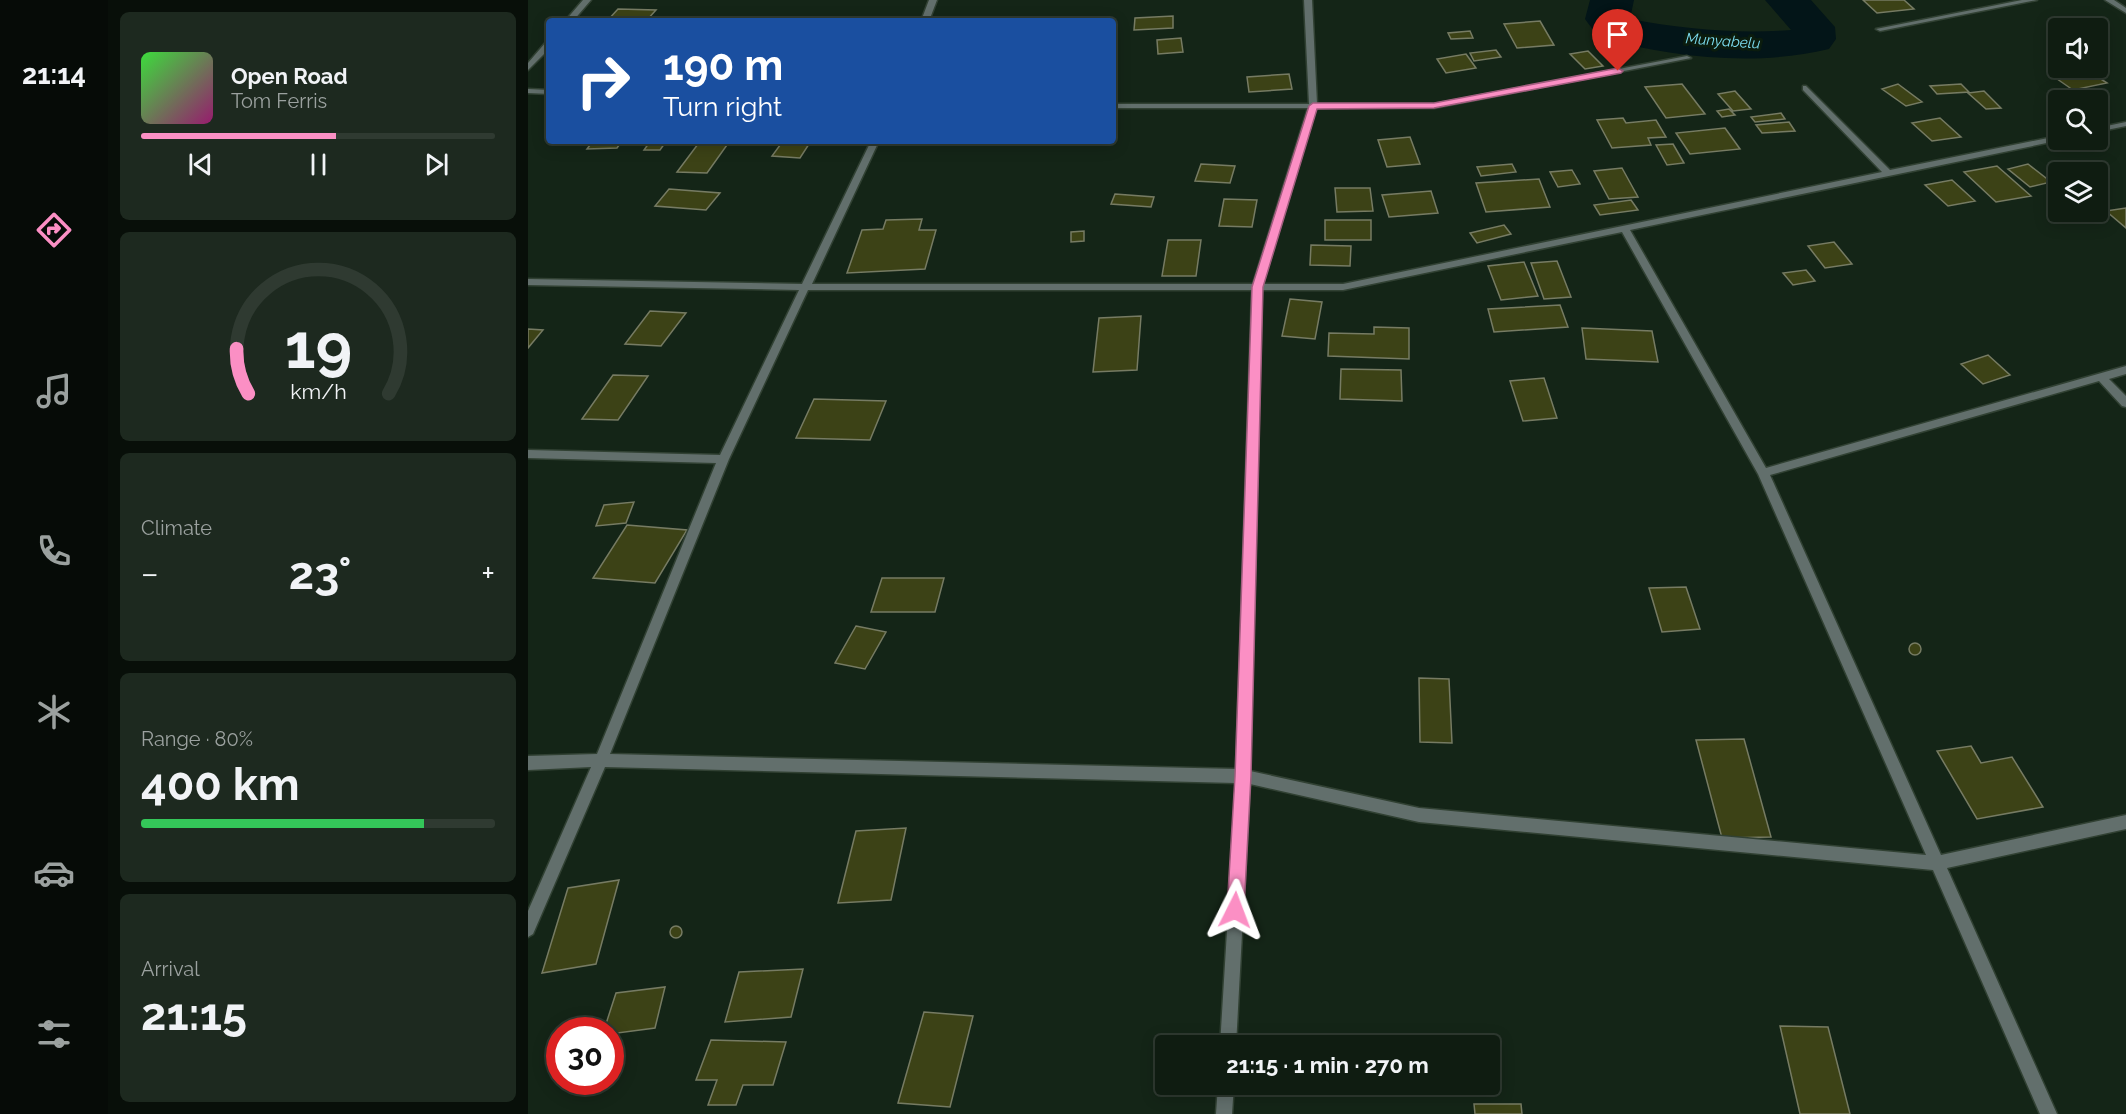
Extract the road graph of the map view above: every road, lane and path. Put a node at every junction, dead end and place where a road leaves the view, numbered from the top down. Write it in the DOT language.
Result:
graph roads {
  1 [pos="587,0"];
  2 [pos="933,0"];
  3 [pos="1308,0"];
  4 [pos="2033,0"];
  5 [pos="2109,0"];
  6 [pos="2126,11"];
  7 [pos="571,18"];
  8 [pos="926,18"];
  9 [pos="1880,29"];
  10 [pos="546,47"];
  11 [pos="1688,58"];
  12 [pos="528,68"];
  13 [pos="1806,88"];
  14 [pos="528,92"];
  15 [pos="546,92"];
  16 [pos="1116,106"];
  17 [pos="1313,106"];
  18 [pos="2126,124"];
  19 [pos="2108,128"];
  20 [pos="2048,140"];
  21 [pos="874,144"];
  22 [pos="1887,172"];
  23 [pos="1625,229"];
  24 [pos="528,282"];
  25 [pos="807,287"];
  26 [pos="1257,287"];
  27 [pos="2126,370"];
  28 [pos="2102,377"];
  29 [pos="2126,403"];
  30 [pos="528,454"];
  31 [pos="723,459"];
  32 [pos="1763,474"];
  33 [pos="601,760"];
  34 [pos="528,763"];
  35 [pos="1243,776"];
  36 [pos="2126,822"];
  37 [pos="1936,863"];
  38 [pos="528,929"];
  39 [pos="1229,1035"];
  40 [pos="1225,1095"];
  41 [pos="1224,1114"];
  42 [pos="2049,1114"];
  1 -- 7 [label="street"];
  2 -- 8 [label="street"];
  3 -- 17 [label="street"];
  4 -- 9 [label="street"];
  5 -- 6 [label="street"];
  10 -- 12 [label="street"];
  11 -- 17 [label="street"];
  13 -- 22 [label="street"];
  14 -- 15 [label="street"];
  16 -- 17 [label="street"];
  17 -- 26 [label="street"];
  18 -- 19 [label="street"];
  20 -- 22 [label="street"];
  21 -- 25 [label="street"];
  22 -- 23 [label="street"];
  23 -- 26 [label="street"];
  23 -- 32 [label="street"];
  24 -- 25 [label="street"];
  25 -- 26 [label="street"];
  25 -- 31 [label="street"];
  26 -- 35 [label="street"];
  27 -- 28 [label="street"];
  28 -- 29 [label="street"];
  28 -- 32 [label="street"];
  30 -- 31 [label="street"];
  31 -- 33 [label="street"];
  32 -- 37 [label="street"];
  33 -- 34 [label="street"];
  33 -- 35 [label="street"];
  33 -- 38 [label="street"];
  35 -- 37 [label="street"];
  35 -- 39 [label="street"];
  36 -- 37 [label="street"];
  37 -- 42 [label="street"];
  40 -- 41 [label="street"];
}
